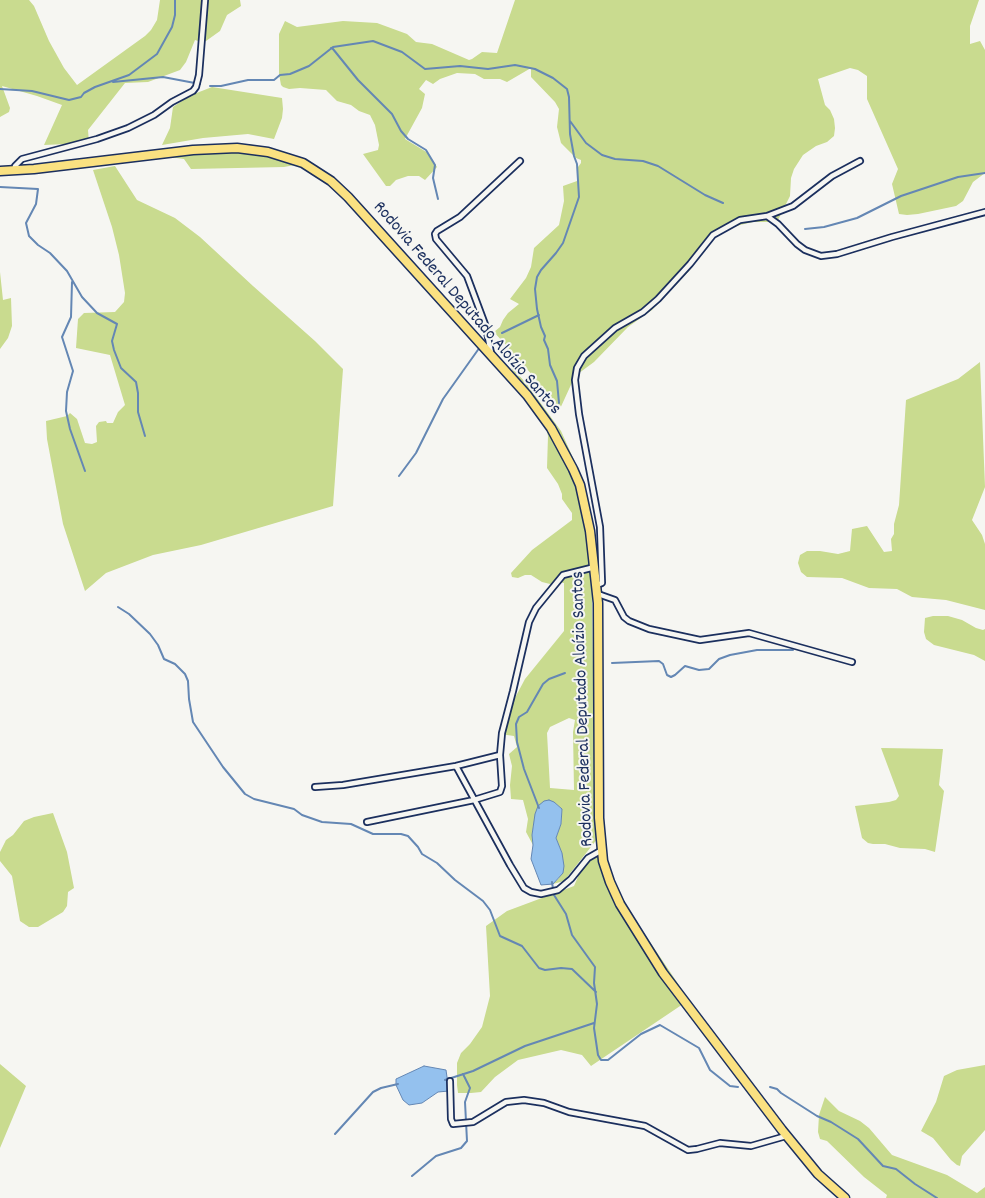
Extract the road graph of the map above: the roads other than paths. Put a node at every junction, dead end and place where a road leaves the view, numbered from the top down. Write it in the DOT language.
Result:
graph roads {
  1 [pos="205,0"];
  2 [pos="520,161"];
  3 [pos="860,161"];
  4 [pos="0,171"];
  5 [pos="15,171"];
  6 [pos="985,212"];
  7 [pos="767,216"];
  8 [pos="491,354"];
  9 [pos="597,571"];
  10 [pos="598,594"];
  11 [pos="852,662"];
  12 [pos="500,755"];
  13 [pos="456,766"];
  14 [pos="315,788"];
  15 [pos="474,800"];
  16 [pos="367,822"];
  17 [pos="602,850"];
  18 [pos="450,1081"];
  19 [pos="786,1136"];
  20 [pos="845,1198"];
  1 -- 5 [label="street"];
  2 -- 8 [label="street"];
  3 -- 7 [label="street"];
  4 -- 5 [label="highway, Rodovia Federal Deputado Aloízio Santos"];
  5 -- 8 [label="highway, Rodovia Federal Deputado Aloízio Santos"];
  6 -- 7 [label="street"];
  7 -- 9 [label="street"];
  8 -- 9 [label="highway, Rodovia Federal Deputado Aloízio Santos"];
  9 -- 10 [label="highway, Rodovia Federal Deputado Aloízio Santos"];
  9 -- 12 [label="street"];
  10 -- 11 [label="street"];
  10 -- 17 [label="highway, Rodovia Federal Deputado Aloízio Santos"];
  12 -- 13 [label="street"];
  12 -- 15 [label="street"];
  13 -- 14 [label="street"];
  13 -- 15 [label="street"];
  15 -- 16 [label="street"];
  15 -- 17 [label="street"];
  17 -- 19 [label="highway, Rodovia Federal Deputado Aloízio Santos"];
  18 -- 19 [label="street"];
  19 -- 20 [label="highway, Rodovia Federal Deputado Aloízio Santos"];
}
